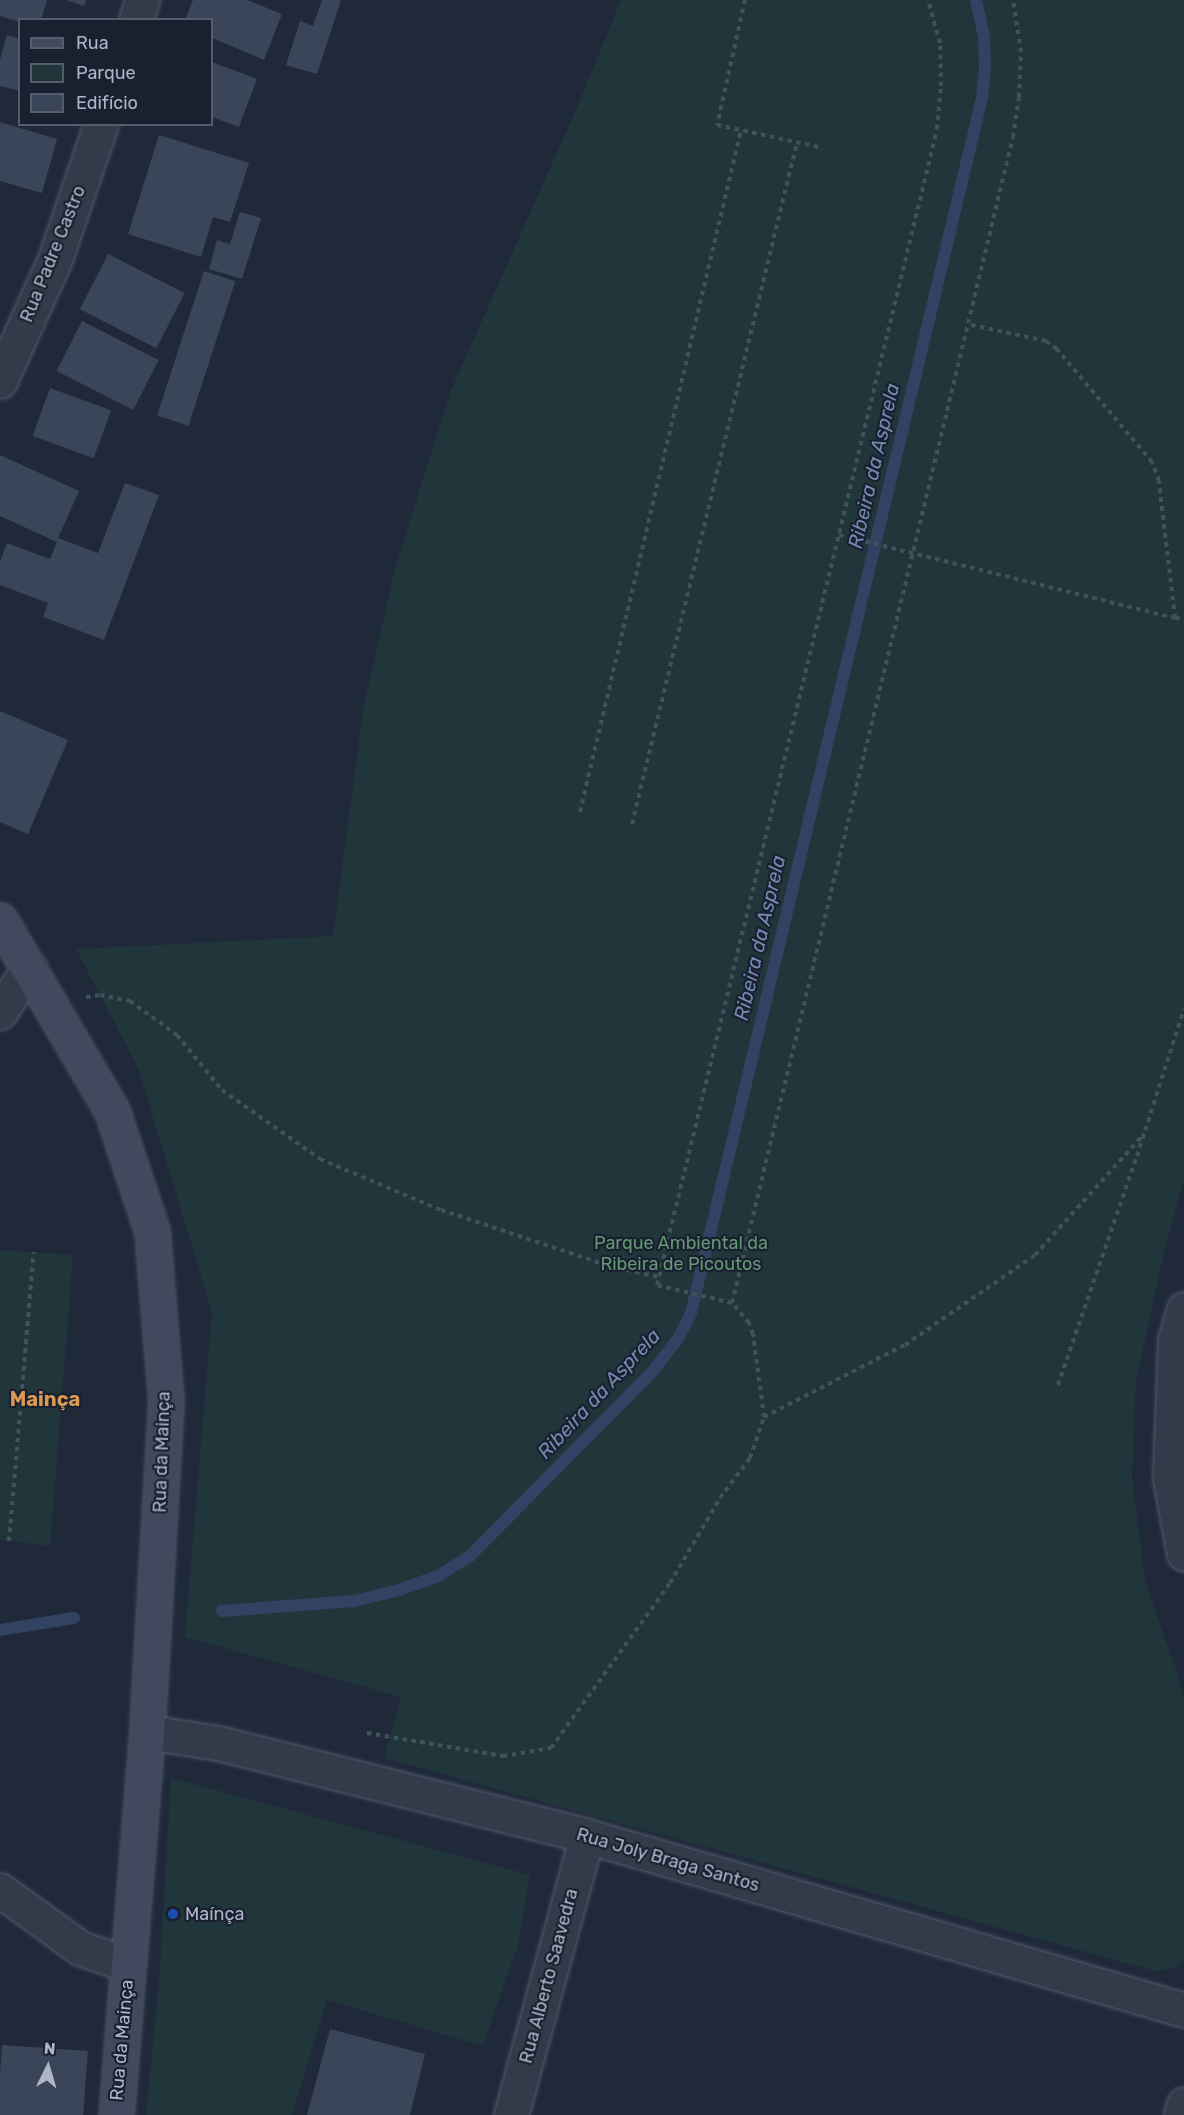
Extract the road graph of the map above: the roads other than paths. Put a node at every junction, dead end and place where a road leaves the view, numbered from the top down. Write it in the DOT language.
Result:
graph roads {
  1 [pos="142,0"];
  2 [pos="137,18"];
  3 [pos="100,126"];
  4 [pos="0,381"];
  5 [pos="0,920"];
  6 [pos="30,968"];
  7 [pos="0,1012"];
  8 [pos="1184,1309"];
  9 [pos="1184,1554"];
  10 [pos="147,1732"];
  11 [pos="587,1836"];
  12 [pos="0,1890"];
  13 [pos="129,1965"];
  14 [pos="1184,2010"];
  15 [pos="1184,2104"];
  16 [pos="116,2115"];
  17 [pos="511,2115"];
  18 [pos="1181,2115"];
  1 -- 2 [label="street"];
  3 -- 4 [label="street, Rua Padre Castro"];
  5 -- 6 [label="street, Rua da Mainça"];
  6 -- 7 [label="street"];
  6 -- 10 [label="street, Rua da Mainça"];
  8 -- 9 [label="street"];
  10 -- 11 [label="street, Rua Joly Braga Santos"];
  10 -- 13 [label="street, Rua da Mainça"];
  11 -- 14 [label="street, Rua Joly Braga Santos"];
  11 -- 17 [label="street, Rua Alberto Saavedra"];
  12 -- 13 [label="street, Rua da Mainça"];
  13 -- 16 [label="street, Rua da Mainça"];
  15 -- 18 [label="street"];
}
